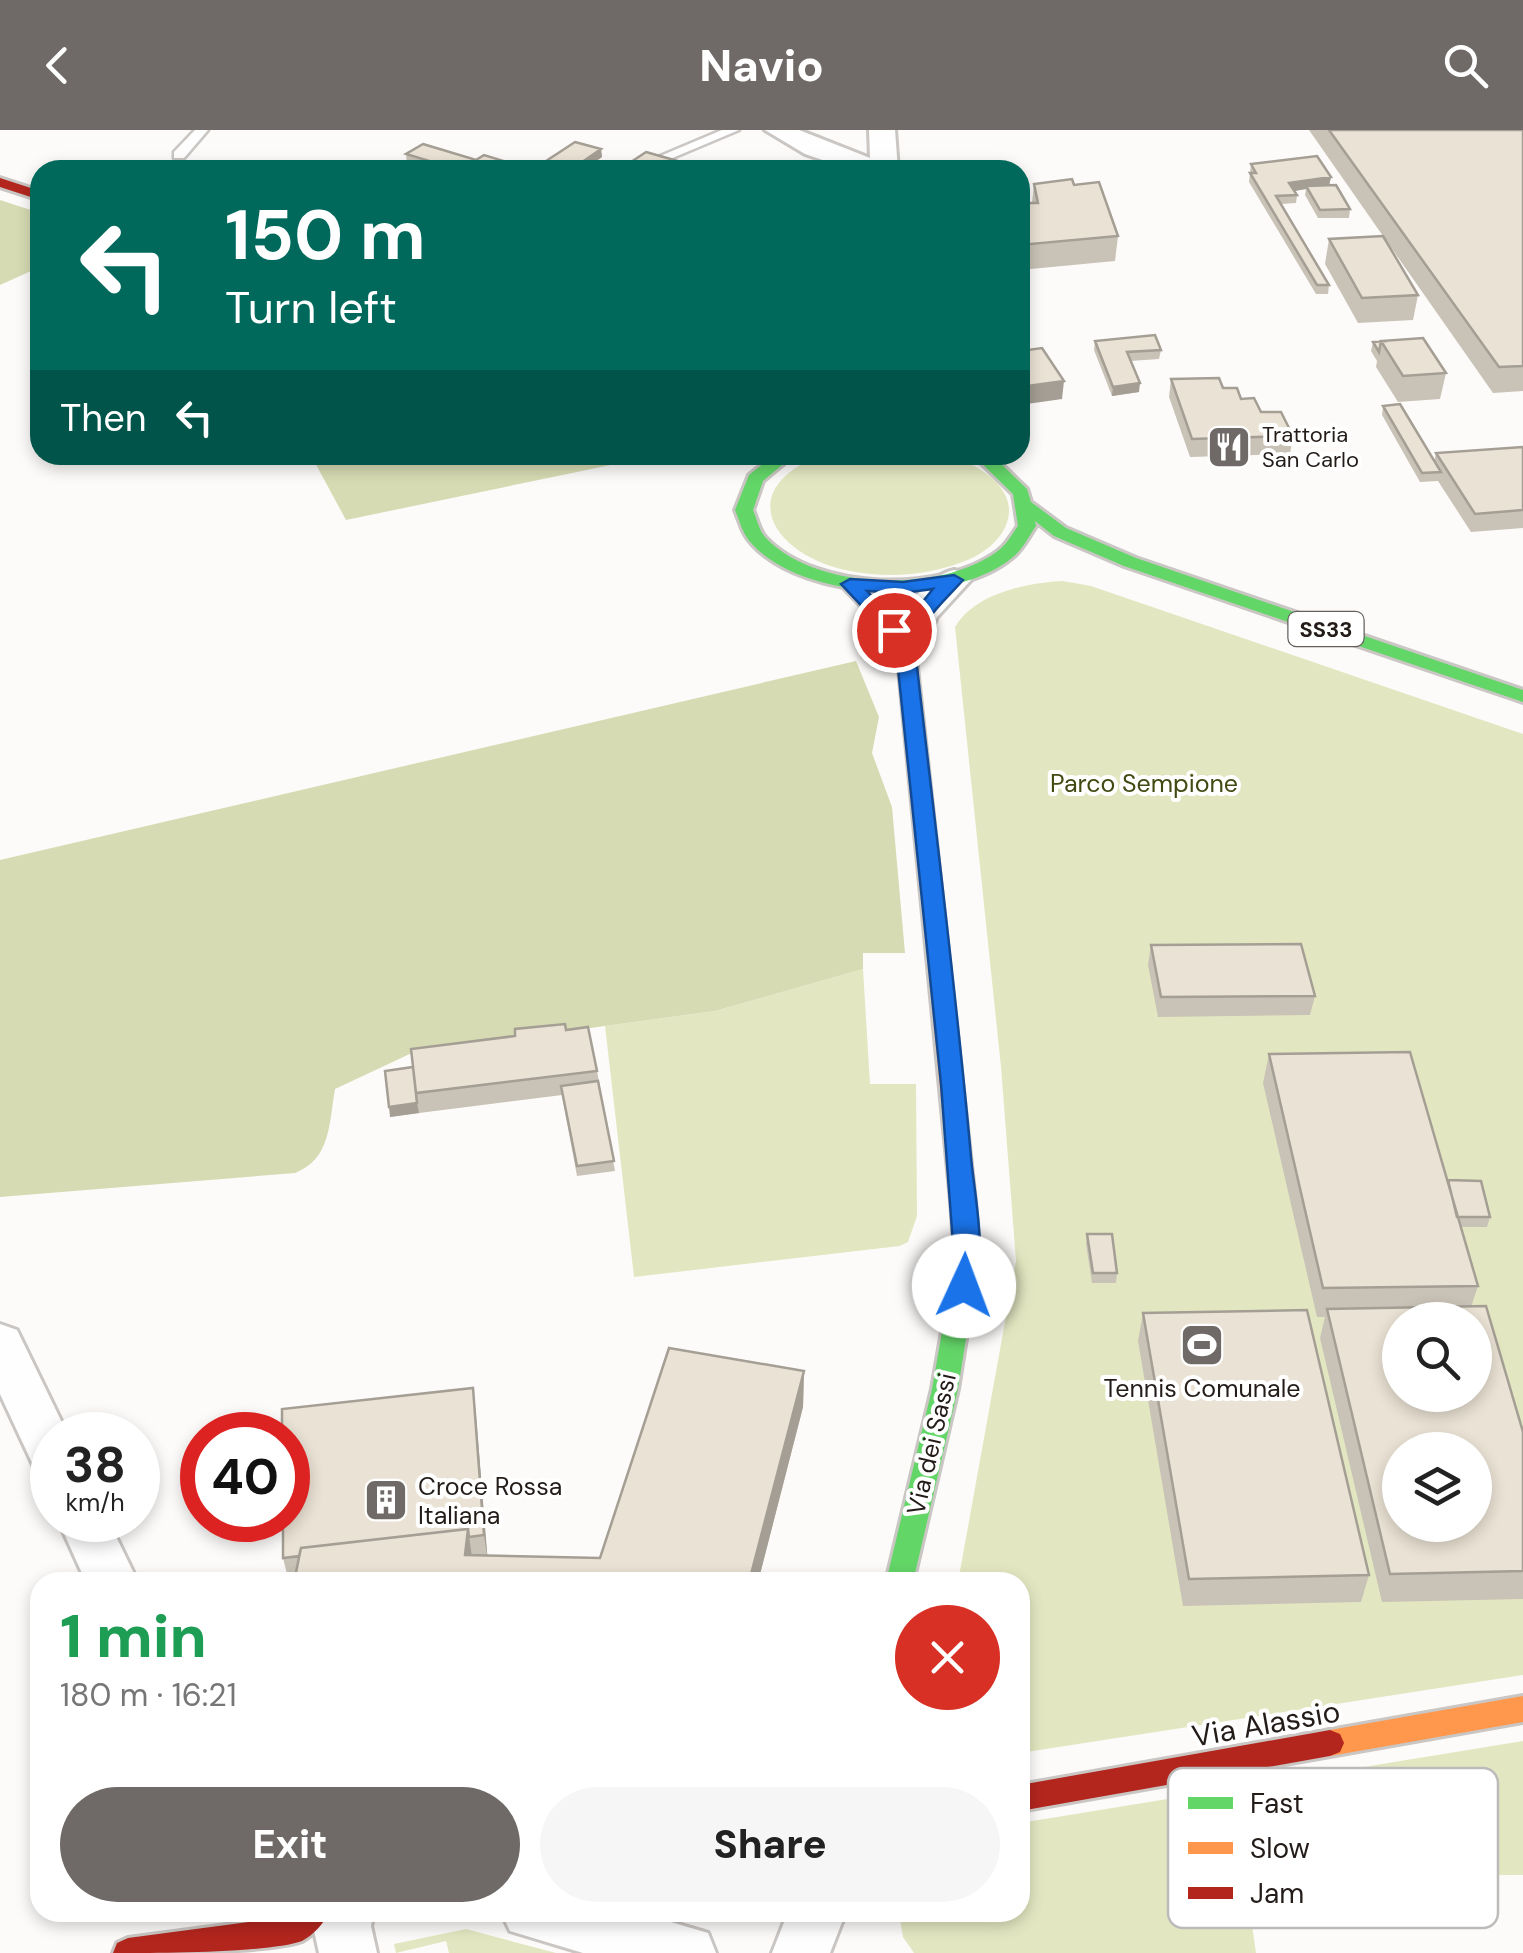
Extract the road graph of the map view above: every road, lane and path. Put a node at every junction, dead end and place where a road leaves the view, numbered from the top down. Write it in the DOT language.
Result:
graph roads {
  1 [pos="202,130"];
  2 [pos="733,130"];
  3 [pos="778,130"];
  4 [pos="882,130"];
  5 [pos="179,154"];
  6 [pos="658,160"];
  7 [pos="851,160"];
  8 [pos="881,160"];
  9 [pos="0,182"];
  10 [pos="30,192"];
  11 [pos="746,465"];
  12 [pos="772,465"];
  13 [pos="995,465"];
  14 [pos="755,479"];
  15 [pos="1028,507"];
  16 [pos="1033,560"];
  17 [pos="1071,560"];
  18 [pos="998,561"];
  19 [pos="1130,562"];
  20 [pos="954,580"];
  21 [pos="850,584"];
  22 [pos="906,649"];
  23 [pos="1523,696"];
  24 [pos="0,1343"];
  25 [pos="33,1412"];
  26 [pos="93,1542"];
  27 [pos="107,1572"];
  28 [pos="901,1572"];
  29 [pos="1523,1709"];
  30 [pos="1190,1768"];
  31 [pos="1168,1772"];
  32 [pos="1030,1796"];
  33 [pos="302,1922"];
  34 [pos="343,1922"];
  35 [pos="568,1922"];
  36 [pos="813,1922"];
  37 [pos="128,1953"];
  38 [pos="348,1953"];
  39 [pos="687,1953"];
  40 [pos="801,1953"];
  1 -- 5 [label="lane"];
  2 -- 6 [label="lane"];
  3 -- 7 [label="street"];
  4 -- 8 [label="street"];
  9 -- 10 [label="street"];
  11 -- 14 [label="street"];
  12 -- 14 [label="street"];
  13 -- 15 [label="street, SS33"];
  14 -- 21 [label="street"];
  15 -- 18 [label="street"];
  15 -- 19 [label="street, SS33"];
  16 -- 18 [label="street"];
  17 -- 19 [label="street, SS33"];
  18 -- 20 [label="street"];
  19 -- 23 [label="street, SS33"];
  20 -- 21 [label="street"];
  20 -- 22 [label="street"];
  21 -- 22 [label="street"];
  22 -- 28 [label="street, Via dei Sassi"];
  24 -- 25 [label="street"];
  26 -- 27 [label="street"];
  29 -- 30 [label="street, Via Alassio"];
  31 -- 32 [label="street, Via Alassio"];
  33 -- 37 [label="street"];
  34 -- 38 [label="street"];
  35 -- 39 [label="street"];
  36 -- 40 [label="street"];
}
